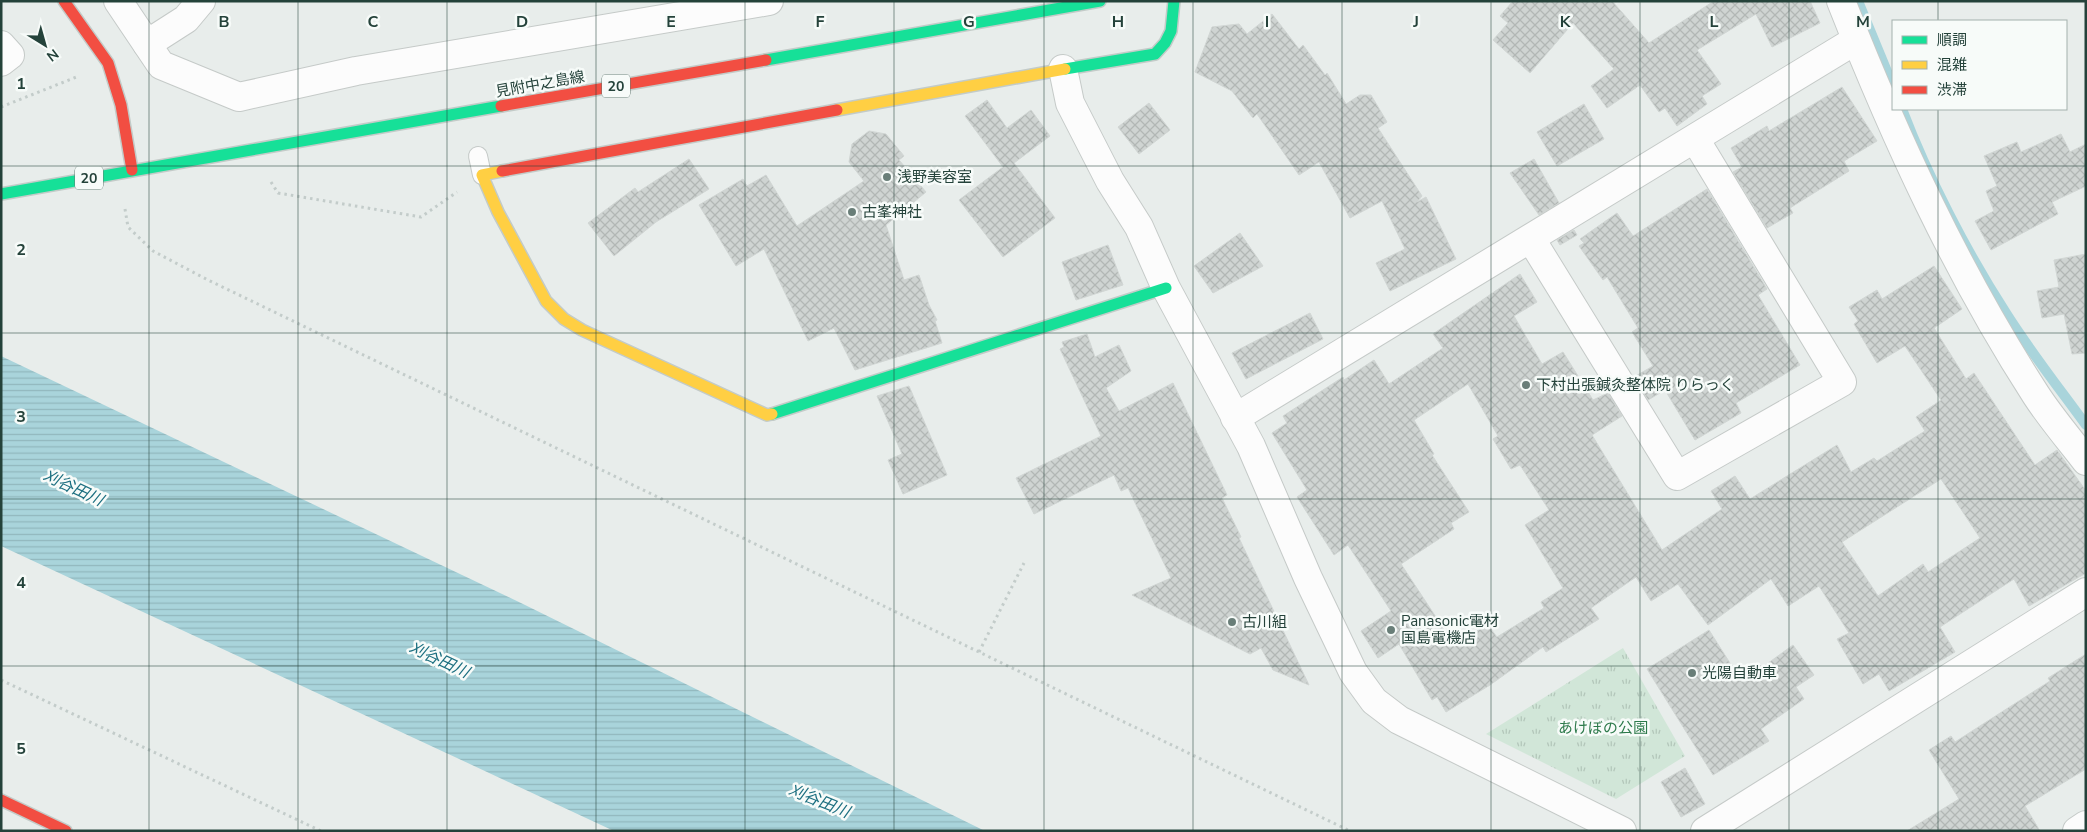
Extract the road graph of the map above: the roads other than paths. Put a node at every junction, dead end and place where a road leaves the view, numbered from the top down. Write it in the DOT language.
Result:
graph roads {
  1 [pos="64,1"];
  2 [pos="118,1"];
  3 [pos="201,1"];
  4 [pos="769,1"];
  5 [pos="1100,1"];
  6 [pos="1174,1"];
  7 [pos="1841,1"];
  8 [pos="1856,40"];
  9 [pos="147,44"];
  10 [pos="1,45"];
  11 [pos="1,62"];
  12 [pos="1063,69"];
  13 [pos="1695,139"];
  14 [pos="478,156"];
  15 [pos="132,170"];
  16 [pos="482,175"];
  17 [pos="1,194"];
  18 [pos="1531,239"];
  19 [pos="1166,288"];
  20 [pos="1235,418"];
  21 [pos="2086,461"];
  22 [pos="2086,592"];
  23 [pos="1,800"];
  24 [pos="2086,826"];
  25 [pos="66,831"];
  26 [pos="1622,831"];
  27 [pos="1706,831"];
  28 [pos="2077,831"];
  1 -- 15 [label="street"];
  2 -- 9 [label="street"];
  3 -- 9 [label="street"];
  4 -- 9 [label="street"];
  5 -- 15 [label="street, 見附中之島線 / 20"];
  6 -- 12 [label="street"];
  7 -- 8 [label="street"];
  8 -- 13 [label="street"];
  8 -- 21 [label="street"];
  10 -- 11 [label="street"];
  12 -- 16 [label="street"];
  12 -- 19 [label="street"];
  13 -- 18 [label="street"];
  13 -- 18 [label="street"];
  14 -- 16 [label="lane"];
  15 -- 17 [label="street, 20"];
  16 -- 19 [label="street"];
  18 -- 20 [label="street"];
  19 -- 20 [label="street"];
  20 -- 26 [label="street"];
  22 -- 27 [label="street"];
  23 -- 25 [label="street"];
  24 -- 28 [label="street"];
}
